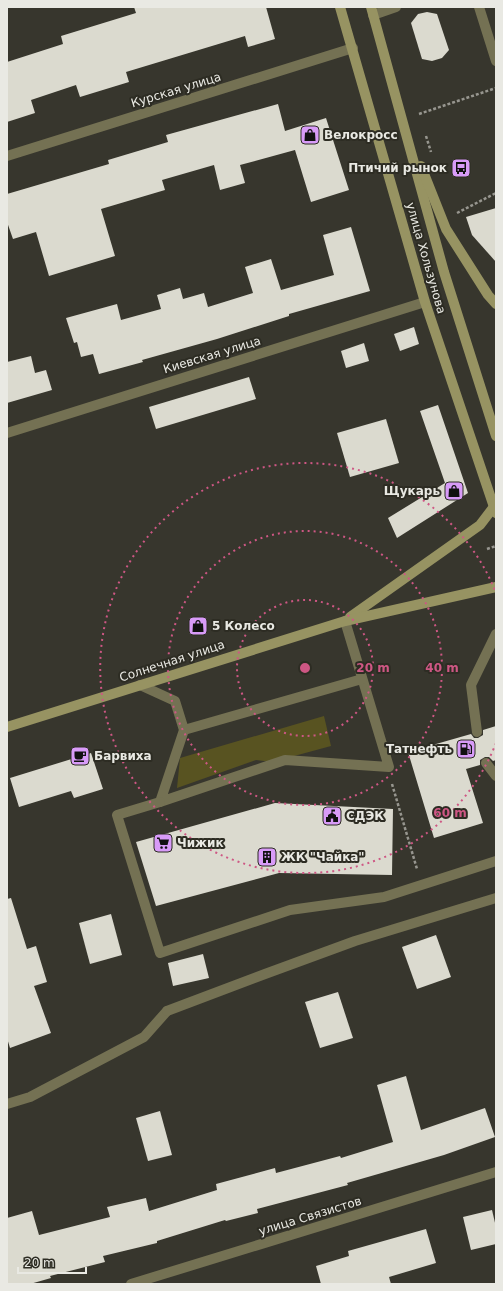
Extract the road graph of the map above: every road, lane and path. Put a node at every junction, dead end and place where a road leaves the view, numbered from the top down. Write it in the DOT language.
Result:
graph roads {
  1 [pos="340,7"];
  2 [pos="396,7"];
  3 [pos="479,7"];
  4 [pos="372,11"];
  5 [pos="353,48"];
  6 [pos="496,61"];
  7 [pos="496,88"];
  8 [pos="417,107"];
  9 [pos="403,121"];
  10 [pos="424,129"];
  11 [pos="7,156"];
  12 [pos="433,158"];
  13 [pos="496,193"];
  14 [pos="451,216"];
  15 [pos="425,302"];
  16 [pos="496,304"];
  17 [pos="7,433"];
  18 [pos="496,436"];
  19 [pos="495,508"];
  20 [pos="496,546"];
  21 [pos="487,549"];
  22 [pos="496,587"];
  23 [pos="345,621"];
  24 [pos="496,634"];
  25 [pos="362,679"];
  26 [pos="140,685"];
  27 [pos="7,727"];
  28 [pos="184,730"];
  29 [pos="476,732"];
  30 [pos="486,763"];
  31 [pos="389,768"];
  32 [pos="496,776"];
  33 [pos="160,802"];
  34 [pos="496,861"];
  35 [pos="422,885"];
  36 [pos="496,898"];
  37 [pos="7,1104"];
  38 [pos="496,1172"];
  39 [pos="131,1284"];
  1 -- 5 [label="main road, улица Хользунова"];
  2 -- 4 [label="street"];
  3 -- 6 [label="street"];
  4 -- 9 [label="main road, улица Хользунова"];
  5 -- 11 [label="street, Курская улица"];
  5 -- 15 [label="main road, улица Хользунова"];
  7 -- 8 [label="path"];
  9 -- 16 [label="main road"];
  9 -- 18 [label="main road, улица Хользунова"];
  10 -- 12 [label="path"];
  13 -- 14 [label="path"];
  15 -- 17 [label="street, Киевская улица"];
  15 -- 19 [label="main road, улица Хользунова"];
  19 -- 23 [label="main road, Солнечная улица"];
  20 -- 21 [label="path"];
  22 -- 23 [label="main road, Солнечная улица"];
  23 -- 25 [label="street"];
  23 -- 26 [label="main road, Солнечная улица"];
  24 -- 29 [label="street"];
  25 -- 28 [label="street"];
  25 -- 31 [label="street"];
  26 -- 27 [label="main road, Солнечная улица"];
  26 -- 28 [label="street"];
  28 -- 33 [label="street"];
  30 -- 32 [label="street"];
  31 -- 33 [label="street"];
  31 -- 35 [label="path"];
  33 -- 35 [label="street"];
  34 -- 35 [label="street"];
  36 -- 37 [label="street"];
  38 -- 39 [label="street, улица Связистов"];
}
